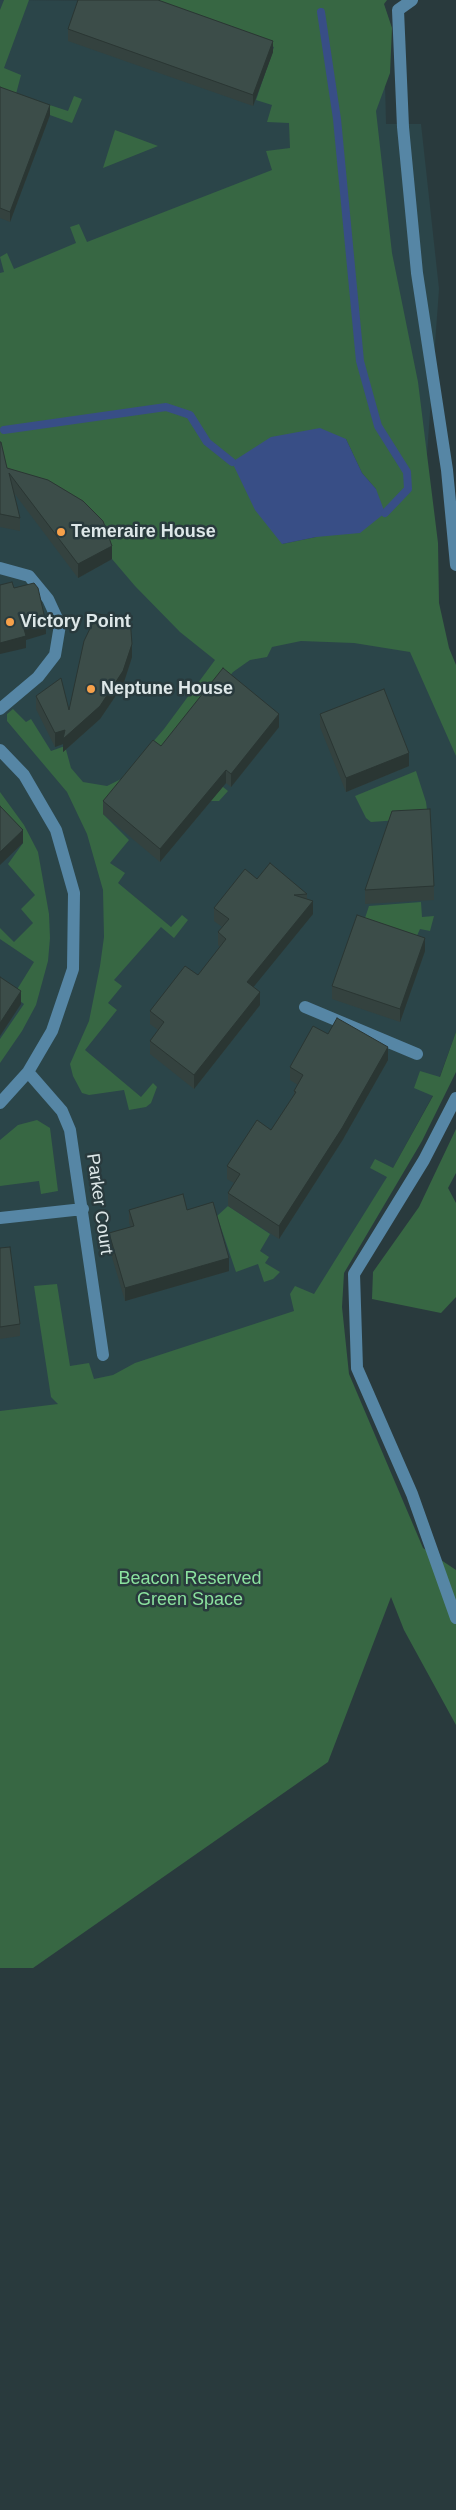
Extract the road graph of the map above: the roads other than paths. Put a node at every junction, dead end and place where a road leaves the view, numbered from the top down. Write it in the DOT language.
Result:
graph roads {
  1 [pos="412,0"];
  2 [pos="398,5"];
  3 [pos="456,565"];
  4 [pos="0,568"];
  5 [pos="0,709"];
  6 [pos="0,750"];
  7 [pos="305,1008"];
  8 [pos="417,1054"];
  9 [pos="28,1072"];
  10 [pos="456,1098"];
  11 [pos="0,1103"];
  12 [pos="83,1209"];
  13 [pos="0,1218"];
  14 [pos="103,1355"];
  15 [pos="456,1618"];
  1 -- 2 [label="street"];
  2 -- 3 [label="street"];
  4 -- 5 [label="street"];
  6 -- 9 [label="street"];
  7 -- 8 [label="street"];
  9 -- 11 [label="street"];
  9 -- 12 [label="street, Parker Court"];
  10 -- 15 [label="street"];
  12 -- 13 [label="street"];
  12 -- 14 [label="street, Parker Court"];
}
